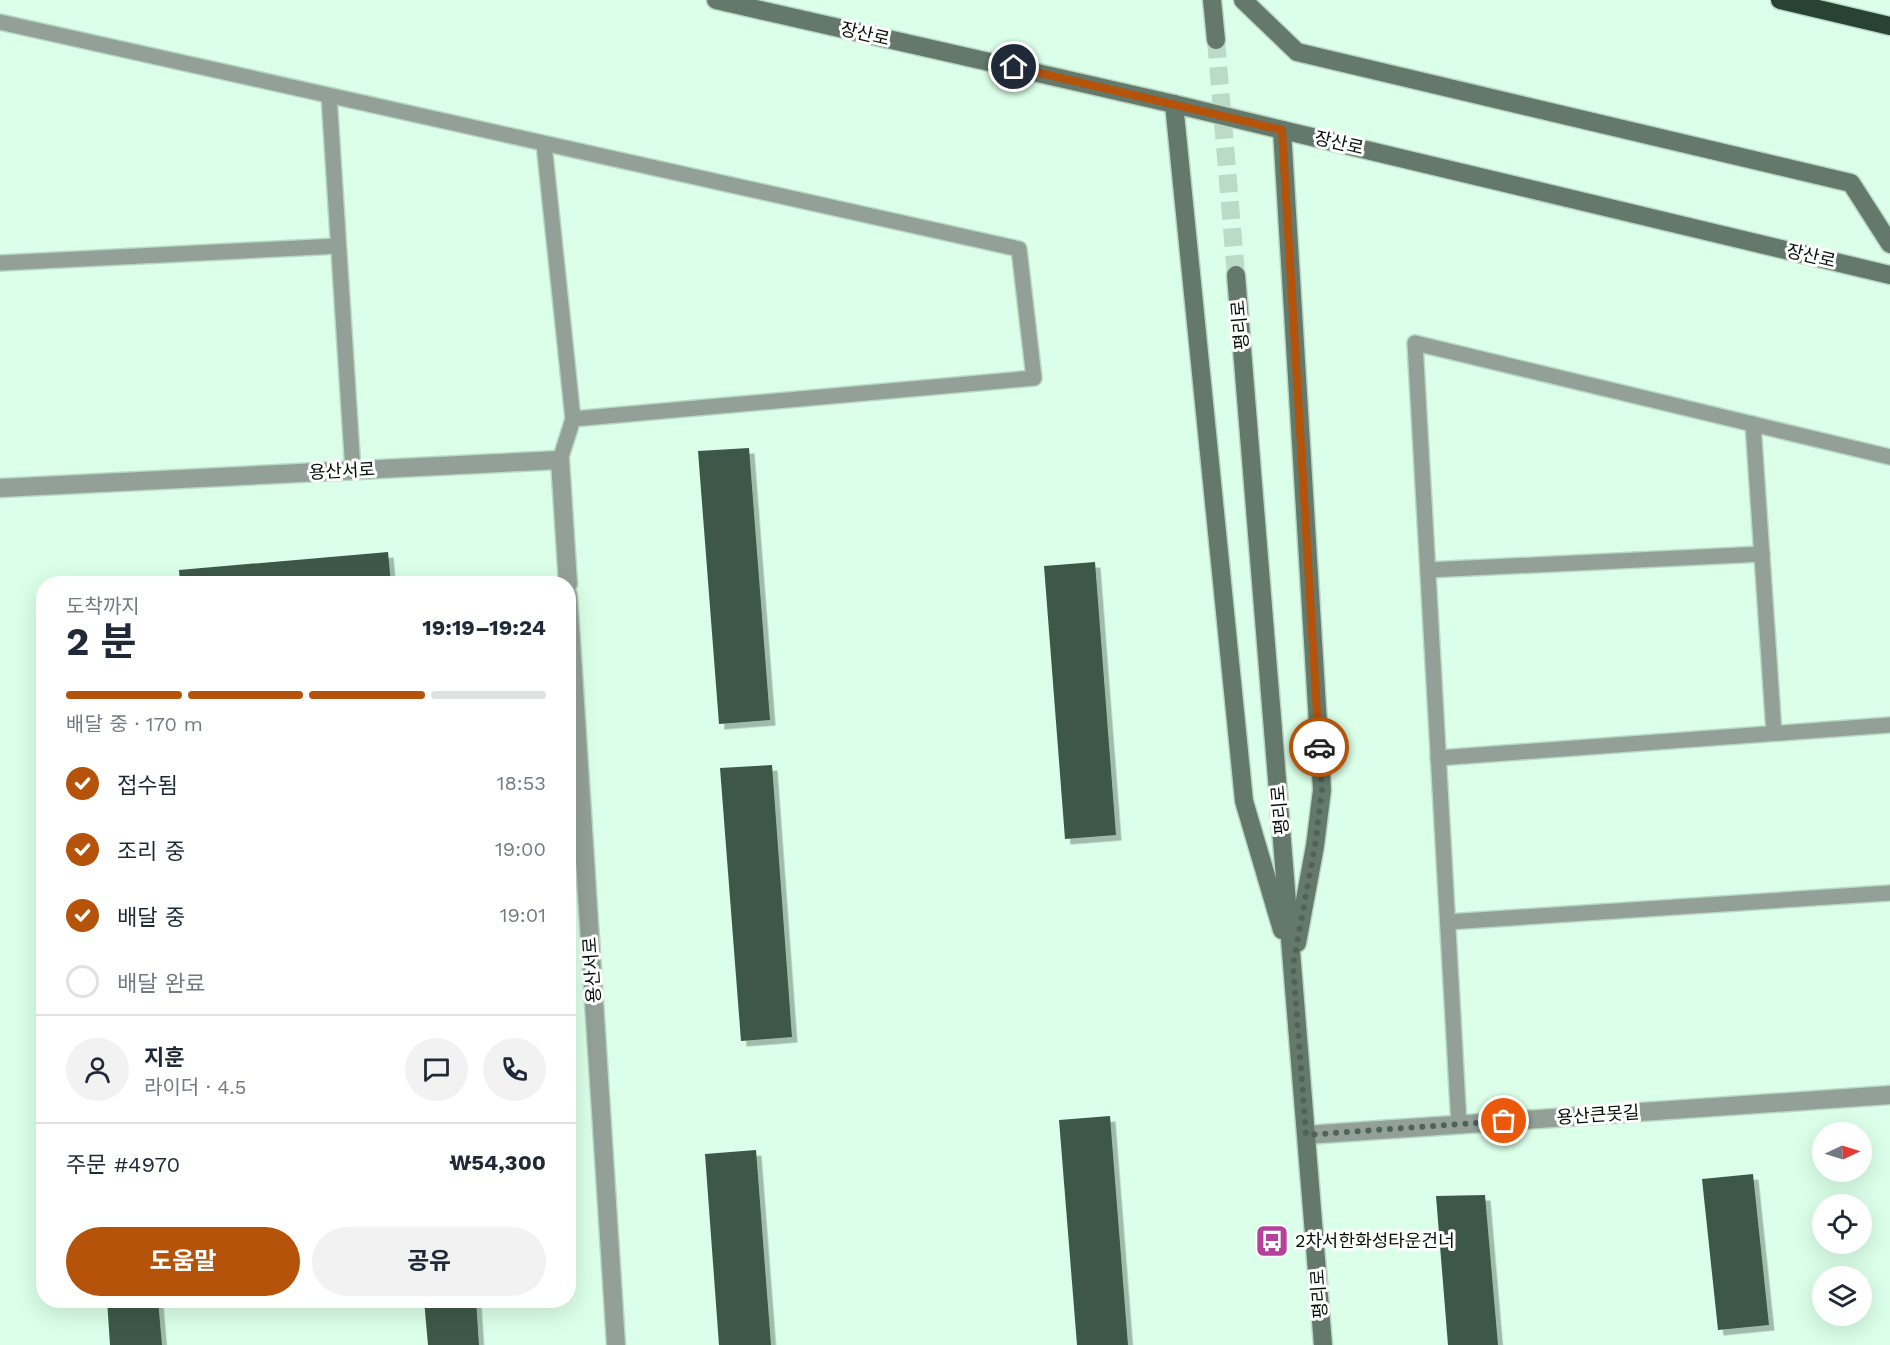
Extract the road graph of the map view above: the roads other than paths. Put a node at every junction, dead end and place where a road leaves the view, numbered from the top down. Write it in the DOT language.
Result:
graph roads {
  1 [pos="716,0"];
  2 [pos="1212,0"];
  3 [pos="1243,0"];
  4 [pos="1780,0"];
  5 [pos="0,22"];
  6 [pos="1890,26"];
  7 [pos="1216,40"];
  8 [pos="329,96"];
  9 [pos="1174,104"];
  10 [pos="1282,130"];
  11 [pos="544,144"];
  12 [pos="1890,244"];
  13 [pos="338,246"];
  14 [pos="0,263"];
  15 [pos="1236,274"];
  16 [pos="1890,274"];
  17 [pos="573,419"];
  18 [pos="1753,424"];
  19 [pos="1890,457"];
  20 [pos="560,460"];
  21 [pos="353,471"];
  22 [pos="0,488"];
  23 [pos="1762,554"];
  24 [pos="1428,570"];
  25 [pos="567,576"];
  26 [pos="576,720"];
  27 [pos="1890,725"];
  28 [pos="1774,733"];
  29 [pos="1438,758"];
  30 [pos="1890,893"];
  31 [pos="1448,922"];
  32 [pos="1293,965"];
  33 [pos="1890,1095"];
  34 [pos="1459,1125"];
  35 [pos="1306,1135"];
  36 [pos="616,1345"];
  37 [pos="1323,1345"];
  1 -- 9 [label="main road, 장산로"];
  2 -- 7 [label="main road"];
  3 -- 12 [label="main road"];
  4 -- 6 [label="highway"];
  5 -- 8 [label="lane"];
  8 -- 11 [label="lane"];
  8 -- 13 [label="lane"];
  9 -- 10 [label="main road, 장산로"];
  9 -- 32 [label="main road"];
  10 -- 16 [label="main road, 장산로"];
  10 -- 32 [label="main road"];
  11 -- 17 [label="lane"];
  11 -- 17 [label="lane"];
  13 -- 14 [label="lane"];
  13 -- 21 [label="lane"];
  15 -- 32 [label="main road, 평리로"];
  17 -- 20 [label="lane"];
  18 -- 19 [label="lane"];
  18 -- 23 [label="lane"];
  18 -- 24 [label="lane"];
  20 -- 21 [label="street, 용산서로"];
  20 -- 25 [label="street"];
  21 -- 22 [label="street, 용산서로"];
  23 -- 24 [label="lane"];
  23 -- 28 [label="lane"];
  24 -- 29 [label="lane"];
  26 -- 36 [label="street, 용산서로"];
  27 -- 28 [label="lane"];
  28 -- 29 [label="lane"];
  29 -- 31 [label="lane"];
  30 -- 31 [label="lane"];
  31 -- 34 [label="lane"];
  32 -- 35 [label="main road, 평리로"];
  33 -- 34 [label="street, 용산큰못길"];
  34 -- 35 [label="street, 용산큰못길"];
  35 -- 37 [label="main road, 평리로"];
}
